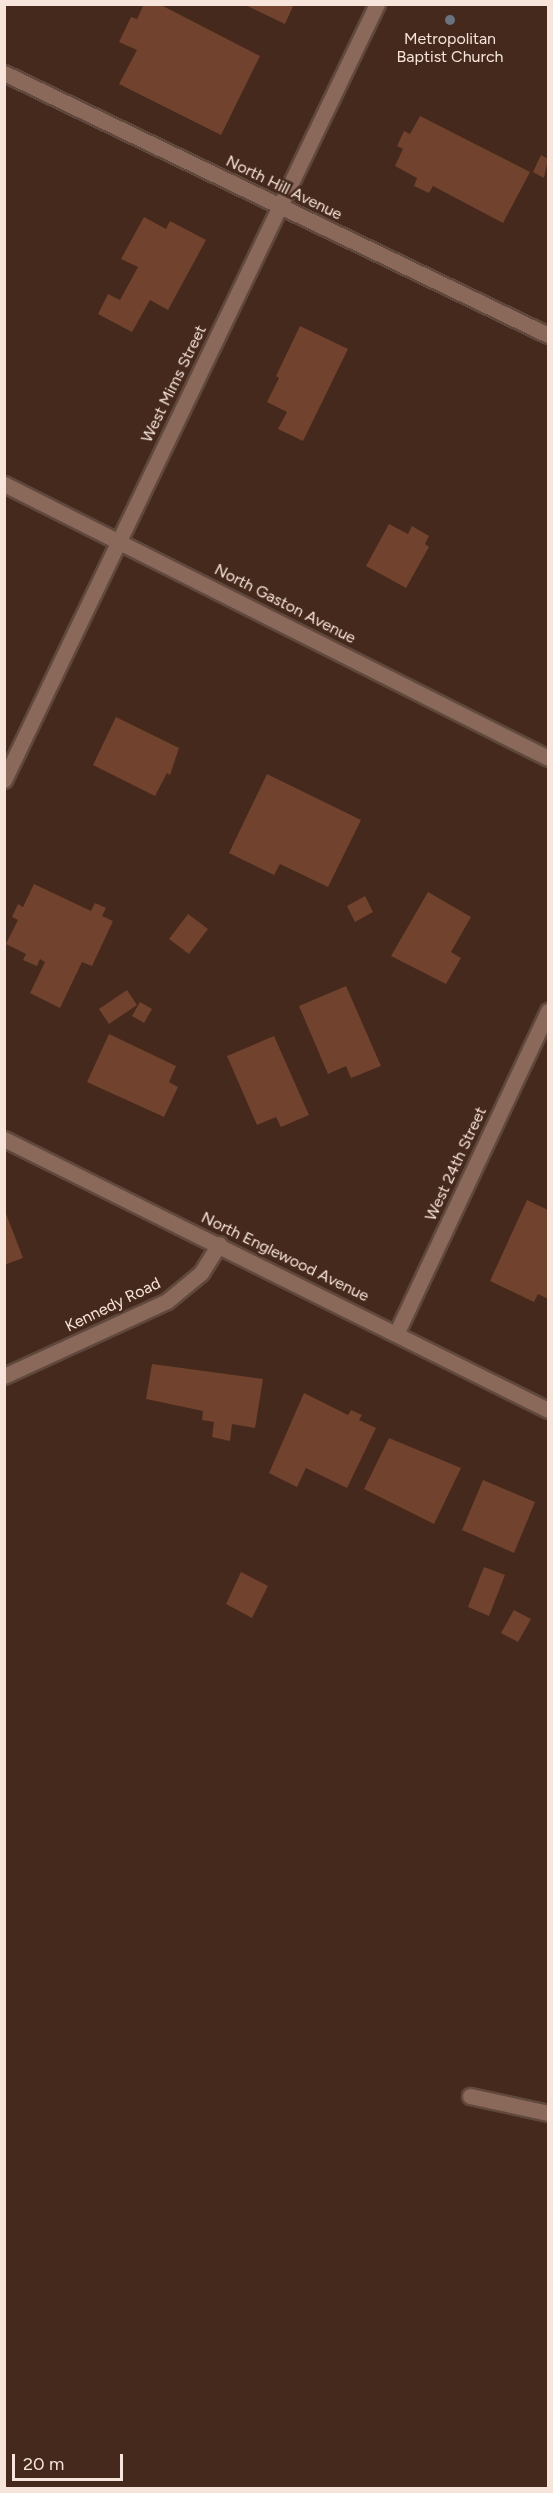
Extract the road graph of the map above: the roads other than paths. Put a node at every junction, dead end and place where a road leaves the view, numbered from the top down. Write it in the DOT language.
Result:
graph roads {
  1 [pos="377,4"];
  2 [pos="4,73"];
  3 [pos="280,207"];
  4 [pos="549,335"];
  5 [pos="4,484"];
  6 [pos="118,540"];
  7 [pos="549,758"];
  8 [pos="4,780"];
  9 [pos="549,1011"];
  10 [pos="4,1139"];
  11 [pos="219,1244"];
  12 [pos="397,1332"];
  13 [pos="4,1377"];
  14 [pos="549,1410"];
  15 [pos="470,2096"];
  16 [pos="549,2113"];
  1 -- 3 [label="street, West Mims Street"];
  2 -- 3 [label="street, North Hill Avenue"];
  3 -- 4 [label="street, North Hill Avenue"];
  3 -- 6 [label="street, West Mims Street"];
  5 -- 6 [label="street, North Gaston Avenue"];
  6 -- 7 [label="street, North Gaston Avenue"];
  6 -- 8 [label="street, West Mims Street"];
  9 -- 12 [label="street, West 24th Street"];
  10 -- 11 [label="street, North Englewood Avenue"];
  11 -- 12 [label="street, North Englewood Avenue"];
  11 -- 13 [label="street, Kennedy Road"];
  12 -- 14 [label="street, North Englewood Avenue"];
  15 -- 16 [label="street"];
}
